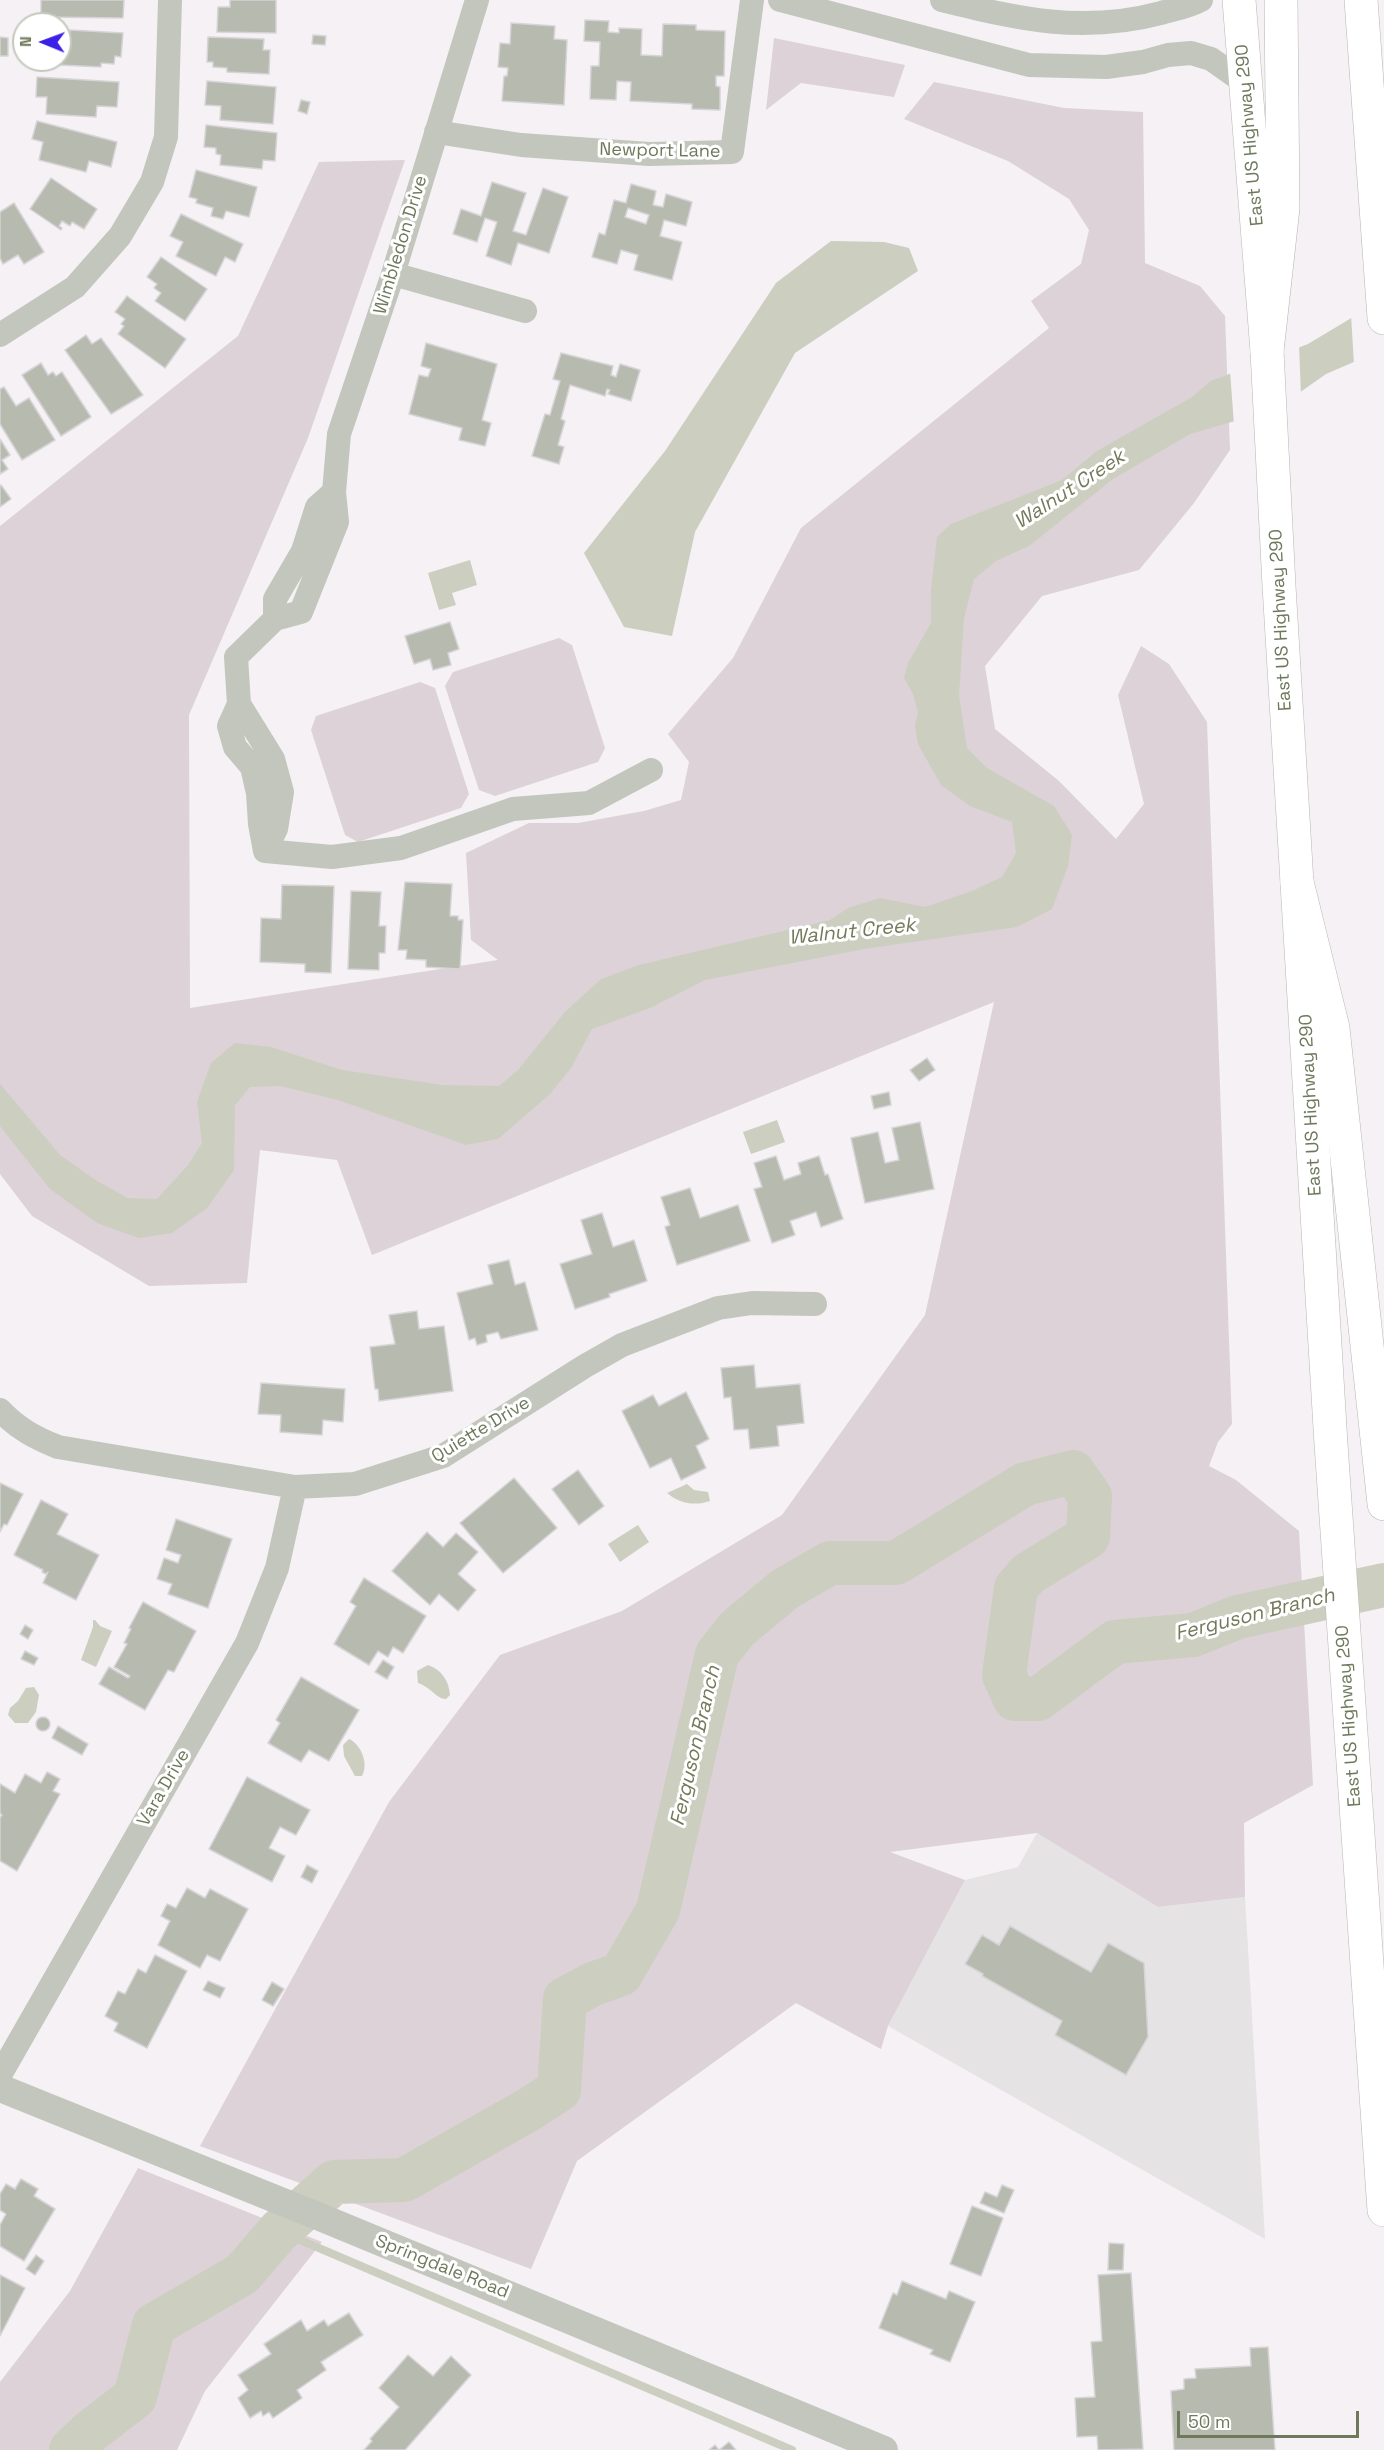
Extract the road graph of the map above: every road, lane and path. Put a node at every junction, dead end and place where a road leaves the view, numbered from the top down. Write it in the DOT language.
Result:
graph roads {
  1 [pos="170,0"];
  2 [pos="477,0"];
  3 [pos="752,0"];
  4 [pos="780,0"];
  5 [pos="942,0"];
  6 [pos="1201,0"];
  7 [pos="1239,0"];
  8 [pos="1281,0"];
  9 [pos="1361,0"];
  10 [pos="1245,82"];
  11 [pos="436,132"];
  12 [pos="1269,210"];
  13 [pos="393,274"];
  14 [pos="525,311"];
  15 [pos="1384,318"];
  16 [pos="0,335"];
  17 [pos="651,771"];
  18 [pos="1297,882"];
  19 [pos="815,1304"];
  20 [pos="0,1410"];
  21 [pos="295,1487"];
  22 [pos="1384,1504"];
  23 [pos="0,2075"];
  24 [pos="0,2088"];
  25 [pos="1384,2210"];
  26 [pos="884,2450"];
  1 -- 16 [label="street"];
  2 -- 11 [label="street, Wimbledon Drive"];
  3 -- 11 [label="street, Newport Lane"];
  4 -- 10 [label="street"];
  5 -- 6 [label="street"];
  7 -- 10 [label="main road, East US Highway 290"];
  8 -- 12 [label="main road"];
  9 -- 15 [label="main road"];
  10 -- 12 [label="main road, East US Highway 290"];
  11 -- 13 [label="street, Wimbledon Drive"];
  12 -- 18 [label="main road, East US Highway 290"];
  13 -- 14 [label="street"];
  13 -- 17 [label="street, Wimbledon Drive"];
  18 -- 22 [label="main road"];
  18 -- 25 [label="main road, East US Highway 290"];
  19 -- 21 [label="street, Quiette Drive"];
  20 -- 21 [label="street, Quiette Drive"];
  21 -- 23 [label="street, Vara Drive"];
  24 -- 26 [label="street, Springdale Road"];
}
